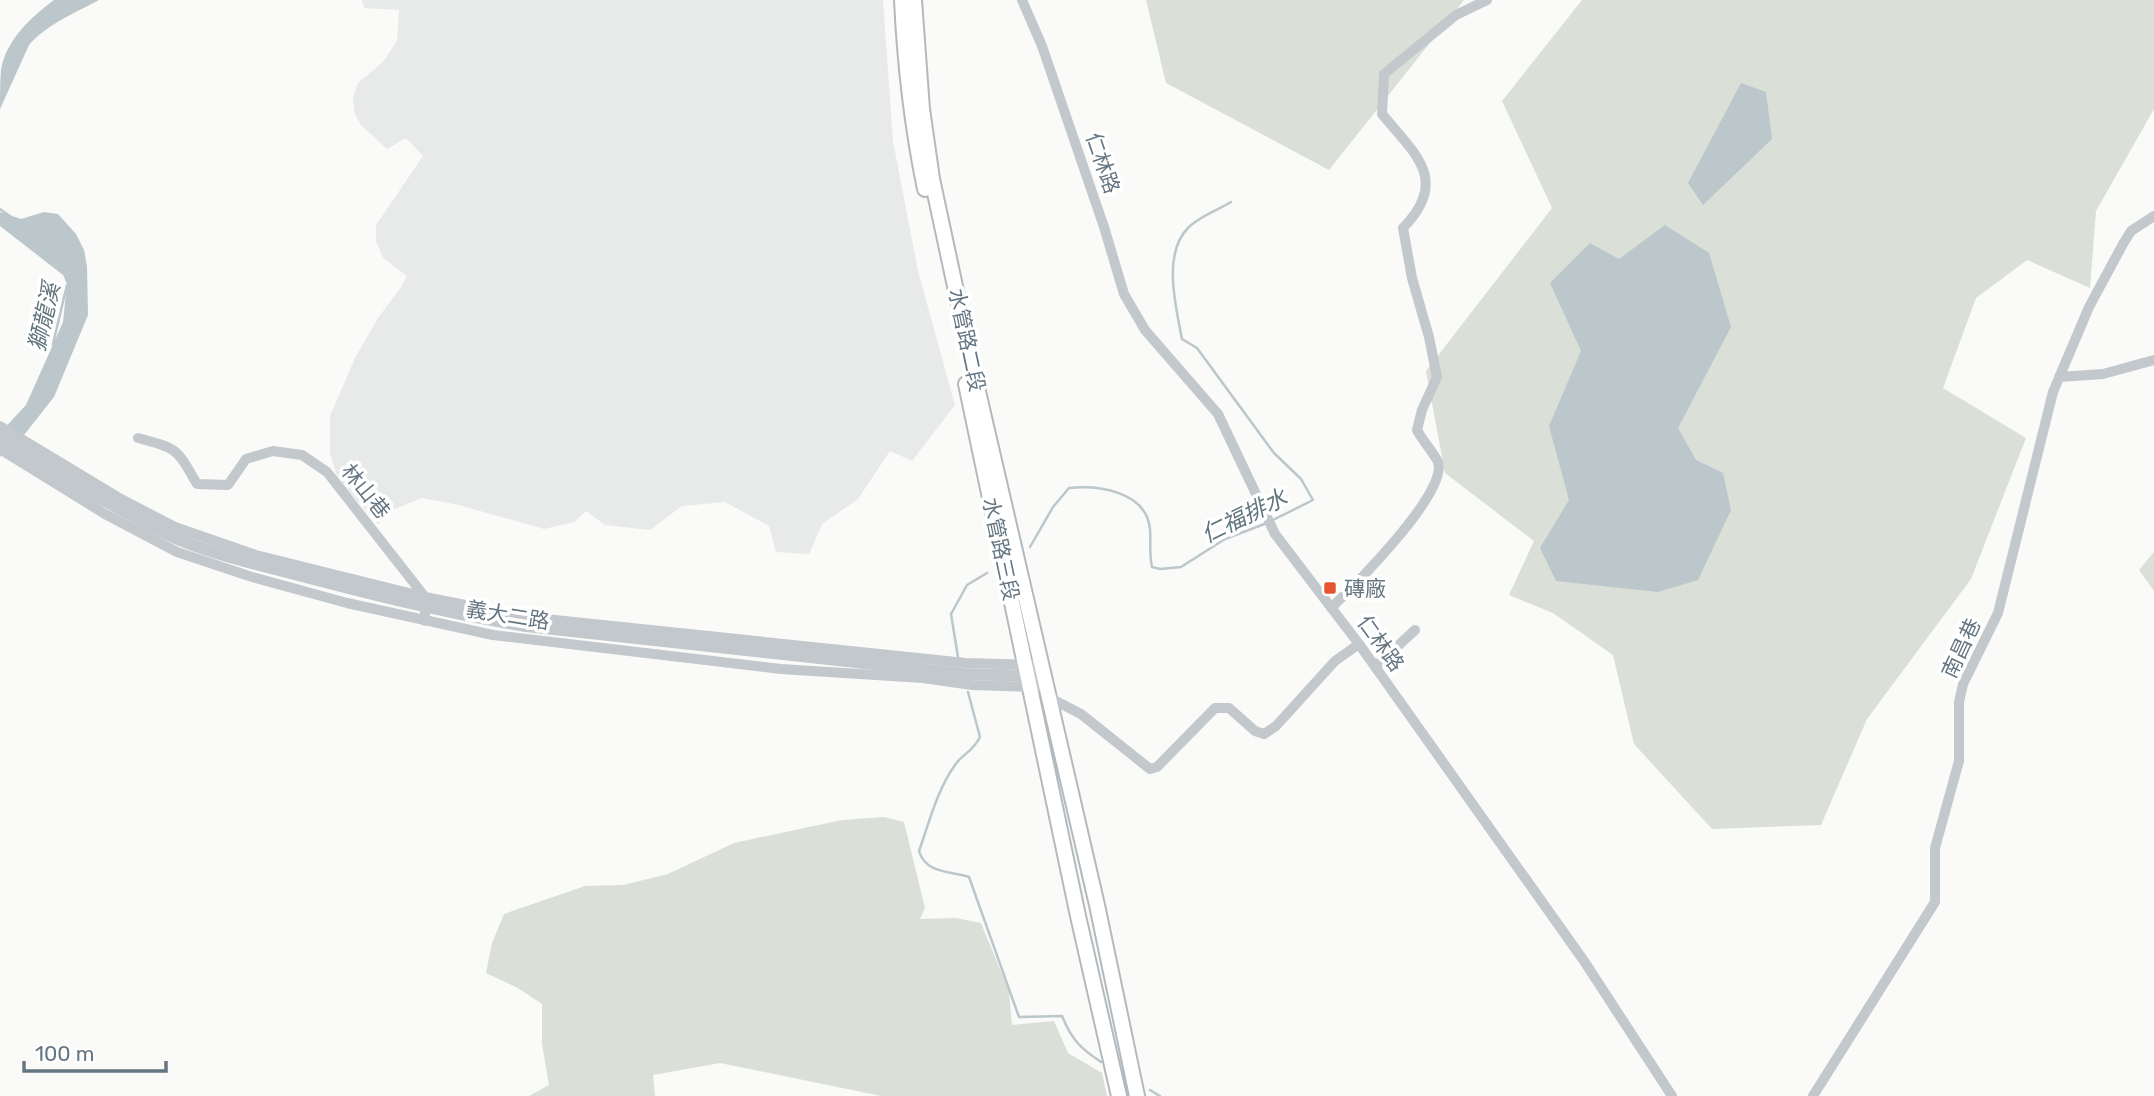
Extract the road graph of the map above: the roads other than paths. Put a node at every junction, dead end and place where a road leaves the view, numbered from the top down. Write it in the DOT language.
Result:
graph roads {
  1 [pos="902,0"];
  2 [pos="914,0"];
  3 [pos="1022,0"];
  4 [pos="1487,0"];
  5 [pos="2154,216"];
  6 [pos="2154,360"];
  7 [pos="2059,377"];
  8 [pos="0,426"];
  9 [pos="0,438"];
  10 [pos="138,438"];
  11 [pos="0,449"];
  12 [pos="108,504"];
  13 [pos="425,601"];
  14 [pos="1331,608"];
  15 [pos="425,621"];
  16 [pos="1415,630"];
  17 [pos="1359,645"];
  18 [pos="1375,667"];
  19 [pos="1027,676"];
  20 [pos="1044,681"];
  21 [pos="1119,1096"];
  22 [pos="1137,1096"];
  23 [pos="1672,1096"];
  24 [pos="1813,1096"];
  1 -- 19 [label="main road, 水管路三段"];
  2 -- 20 [label="main road, 水管路二段"];
  3 -- 14 [label="street, 仁林路"];
  4 -- 14 [label="street"];
  5 -- 7 [label="street, 南昌巷"];
  6 -- 7 [label="street"];
  7 -- 24 [label="street, 南昌巷"];
  8 -- 12 [label="street, 義大二路"];
  9 -- 12 [label="street, 義大二路"];
  10 -- 13 [label="street, 林山巷"];
  11 -- 12 [label="street, 義大二路"];
  12 -- 13 [label="street, 義大二路"];
  12 -- 15 [label="street, 義大二路"];
  13 -- 15 [label="street"];
  13 -- 19 [label="street, 義大二路"];
  14 -- 17 [label="street, 仁林路"];
  15 -- 19 [label="street, 義大二路"];
  16 -- 18 [label="street"];
  17 -- 18 [label="street, 仁林路"];
  17 -- 20 [label="street"];
  18 -- 23 [label="street, 仁林路"];
  19 -- 20 [label="street, 義大二路"];
  19 -- 21 [label="main road, 水管路三段"];
  20 -- 22 [label="main road"];
}
